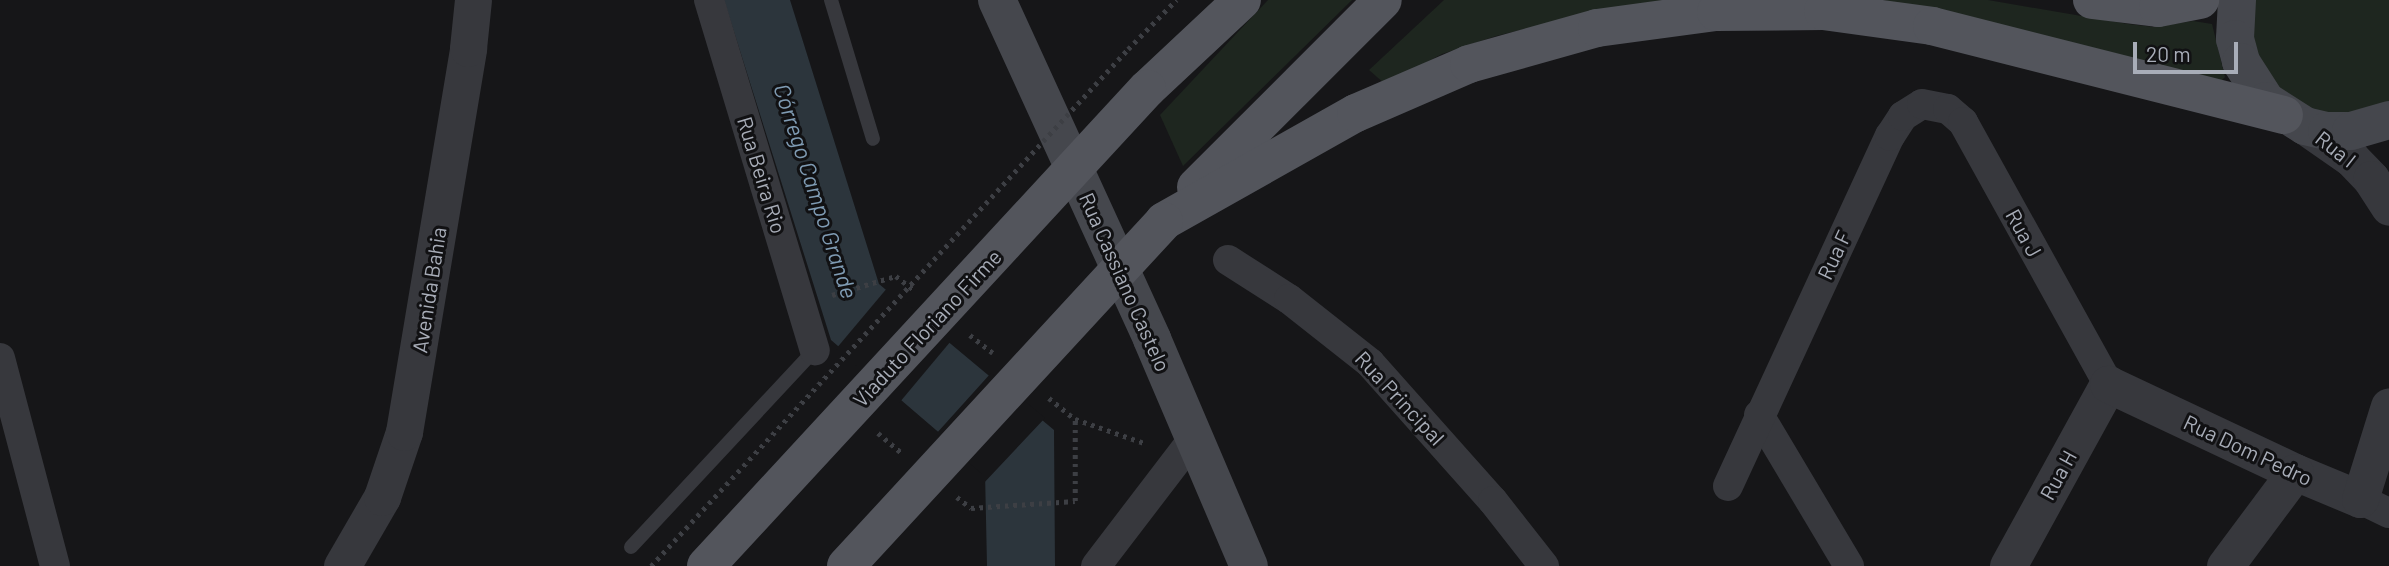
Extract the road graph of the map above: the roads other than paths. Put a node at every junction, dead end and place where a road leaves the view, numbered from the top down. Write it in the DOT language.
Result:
graph roads {
  1 [pos="473,0"];
  2 [pos="709,0"];
  3 [pos="831,0"];
  4 [pos="998,0"];
  5 [pos="1235,0"];
  6 [pos="1242,0"];
  7 [pos="1382,0"];
  8 [pos="2092,0"];
  9 [pos="2200,0"];
  10 [pos="2237,0"];
  11 [pos="1201,39"];
  12 [pos="1922,104"];
  13 [pos="2295,120"];
  14 [pos="2389,120"];
  15 [pos="873,138"];
  16 [pos="1196,195"];
  17 [pos="2389,207"];
  18 [pos="1228,260"];
  19 [pos="0,358"];
  20 [pos="807,360"];
  21 [pos="2108,384"];
  22 [pos="2389,406"];
  23 [pos="1759,415"];
  24 [pos="1194,438"];
  25 [pos="2295,472"];
  26 [pos="1728,486"];
  27 [pos="2375,506"];
  28 [pos="631,547"];
  29 [pos="55,566"];
  30 [pos="342,566"];
  31 [pos="706,566"];
  32 [pos="846,566"];
  33 [pos="1096,566"];
  34 [pos="1249,566"];
  35 [pos="1544,566"];
  36 [pos="1849,566"];
  37 [pos="2008,566"];
  38 [pos="2225,566"];
  1 -- 30 [label="street, Avenida Bahia"];
  2 -- 20 [label="street, Rua Beira Rio"];
  3 -- 15 [label="lane"];
  4 -- 24 [label="main road, Rua Cassiano Castelo"];
  5 -- 11 [label="main road"];
  6 -- 11 [label="main road"];
  7 -- 16 [label="main road"];
  8 -- 9 [label="main road"];
  10 -- 13 [label="main road"];
  11 -- 31 [label="main road, Viaduto Floriano Firme, bridge"];
  12 -- 21 [label="street, Rua J"];
  12 -- 23 [label="street, Rua F"];
  13 -- 14 [label="main road"];
  13 -- 16 [label="main road"];
  13 -- 17 [label="street, Rua I"];
  16 -- 32 [label="main road, bridge"];
  18 -- 35 [label="street, Rua Principal"];
  19 -- 29 [label="street"];
  20 -- 28 [label="lane"];
  21 -- 25 [label="street, Rua Dom Pedro"];
  21 -- 37 [label="street, Rua H"];
  22 -- 27 [label="street"];
  23 -- 26 [label="street, Rua F"];
  23 -- 36 [label="street"];
  24 -- 33 [label="street"];
  24 -- 34 [label="main road, Rua Cassiano Castelo"];
  25 -- 27 [label="street, Rua Dom Pedro"];
  25 -- 38 [label="street"];
}
